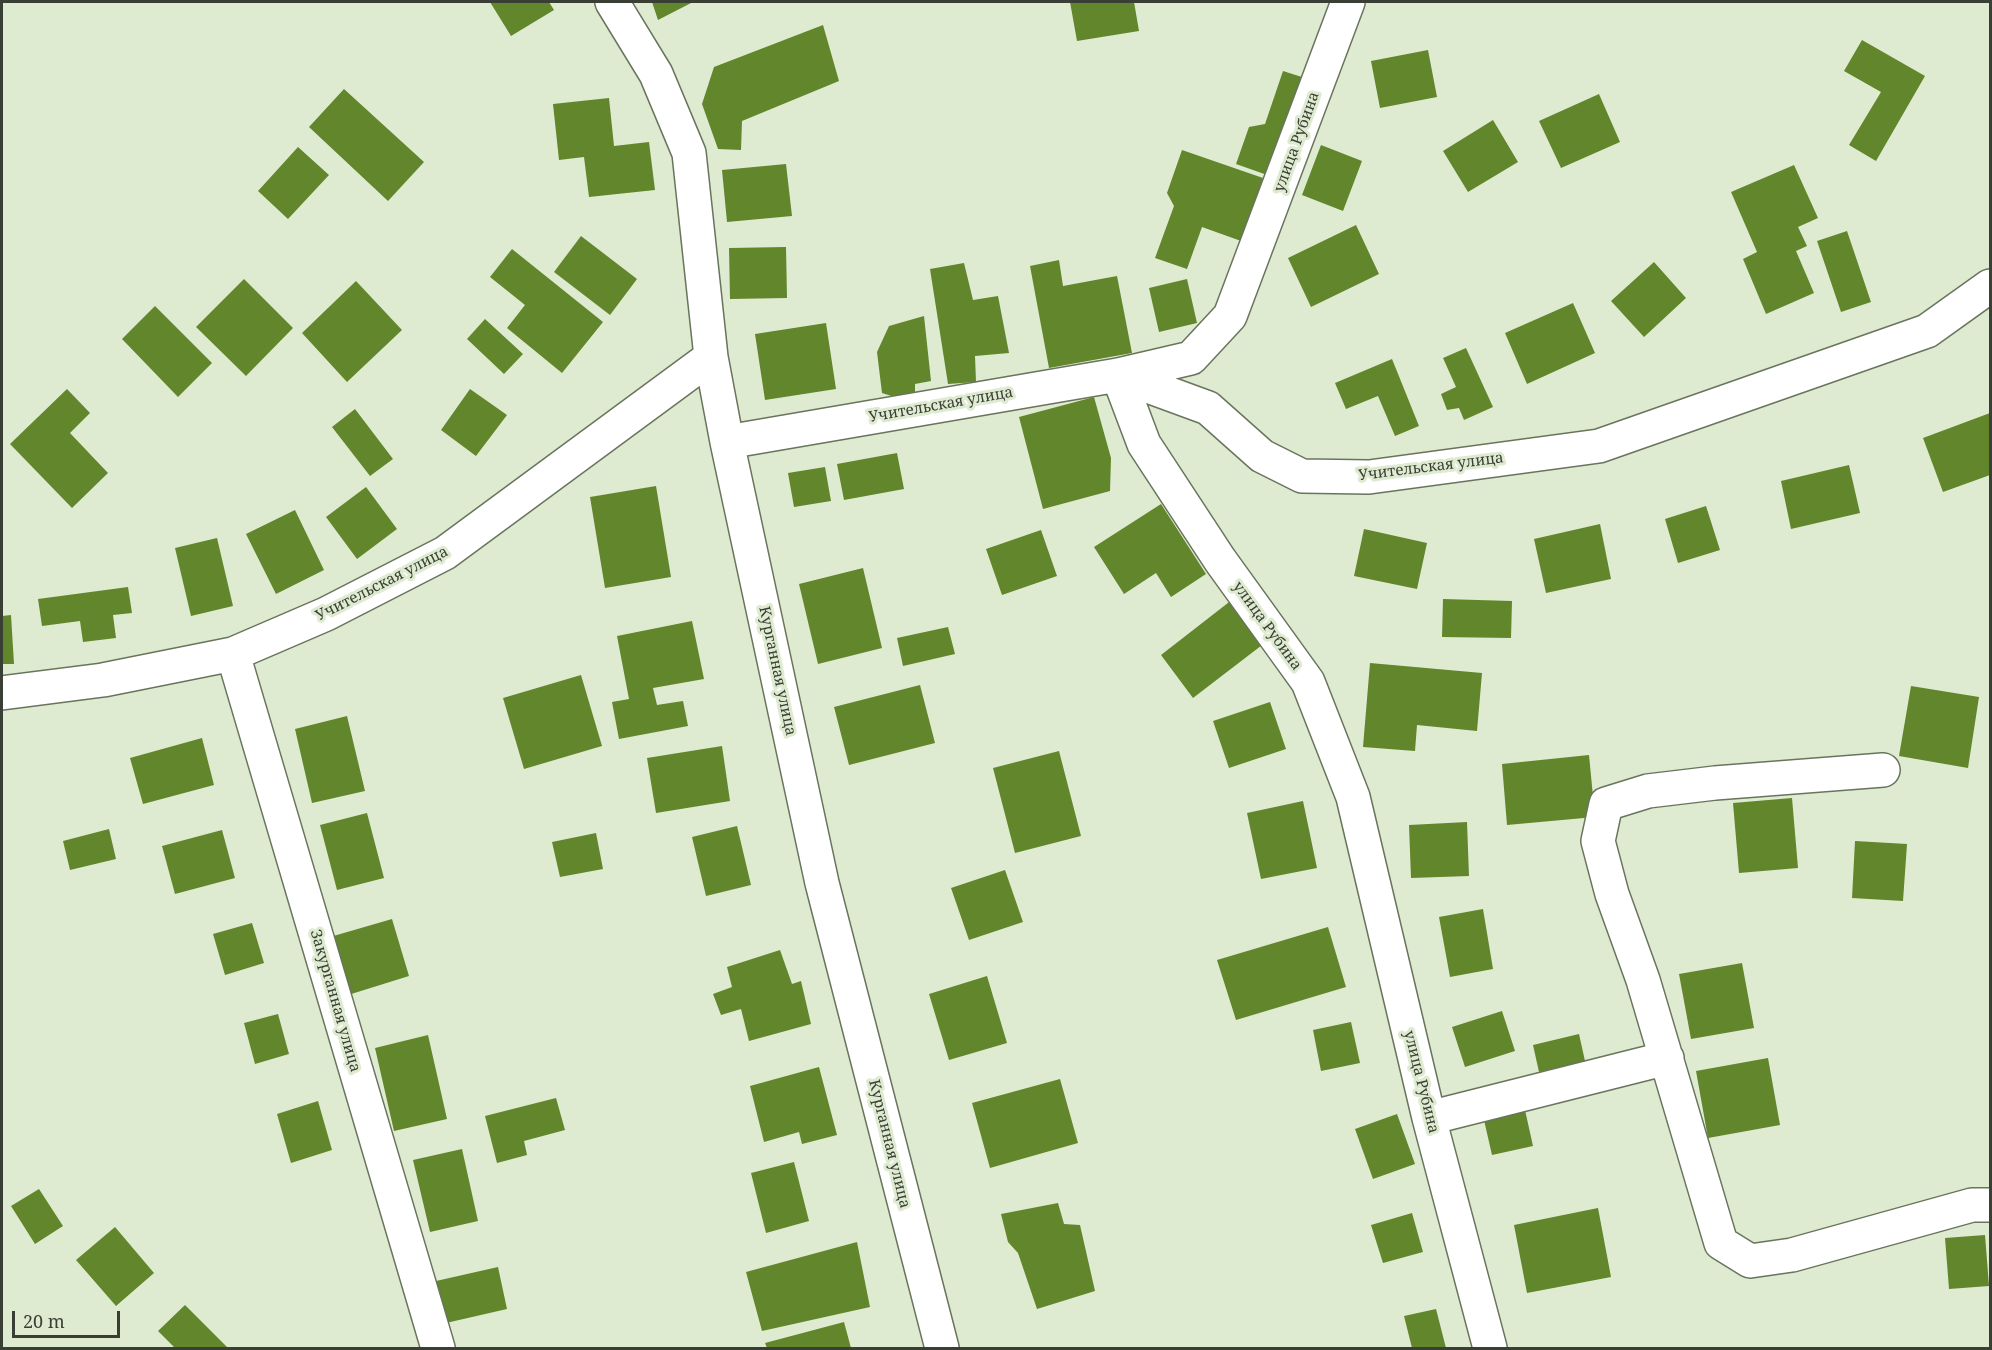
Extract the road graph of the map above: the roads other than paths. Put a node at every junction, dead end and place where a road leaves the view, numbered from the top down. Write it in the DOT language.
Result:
graph roads {
  1 [pos="612,2"];
  2 [pos="1348,2"];
  3 [pos="1990,286"];
  4 [pos="711,357"];
  5 [pos="1118,375"];
  6 [pos="727,442"];
  7 [pos="233,654"];
  8 [pos="2,693"];
  9 [pos="1883,770"];
  10 [pos="1667,1058"];
  11 [pos="1429,1119"];
  12 [pos="1990,1205"];
  13 [pos="438,1348"];
  14 [pos="942,1348"];
  15 [pos="1490,1348"];
  1 -- 4 [label="street, Курганная улица"];
  2 -- 5 [label="street, улица Рубина"];
  3 -- 5 [label="street, Учительская улица"];
  4 -- 6 [label="street, Курганная улица"];
  4 -- 7 [label="street, Учительская улица"];
  5 -- 6 [label="street, Учительская улица"];
  5 -- 11 [label="street, улица Рубина"];
  6 -- 14 [label="street, Курганная улица"];
  7 -- 8 [label="street, Учительская улица"];
  7 -- 13 [label="street, Закурганная улица"];
  9 -- 10 [label="street"];
  10 -- 11 [label="street"];
  10 -- 12 [label="street"];
  11 -- 15 [label="street, улица Рубина"];
}
